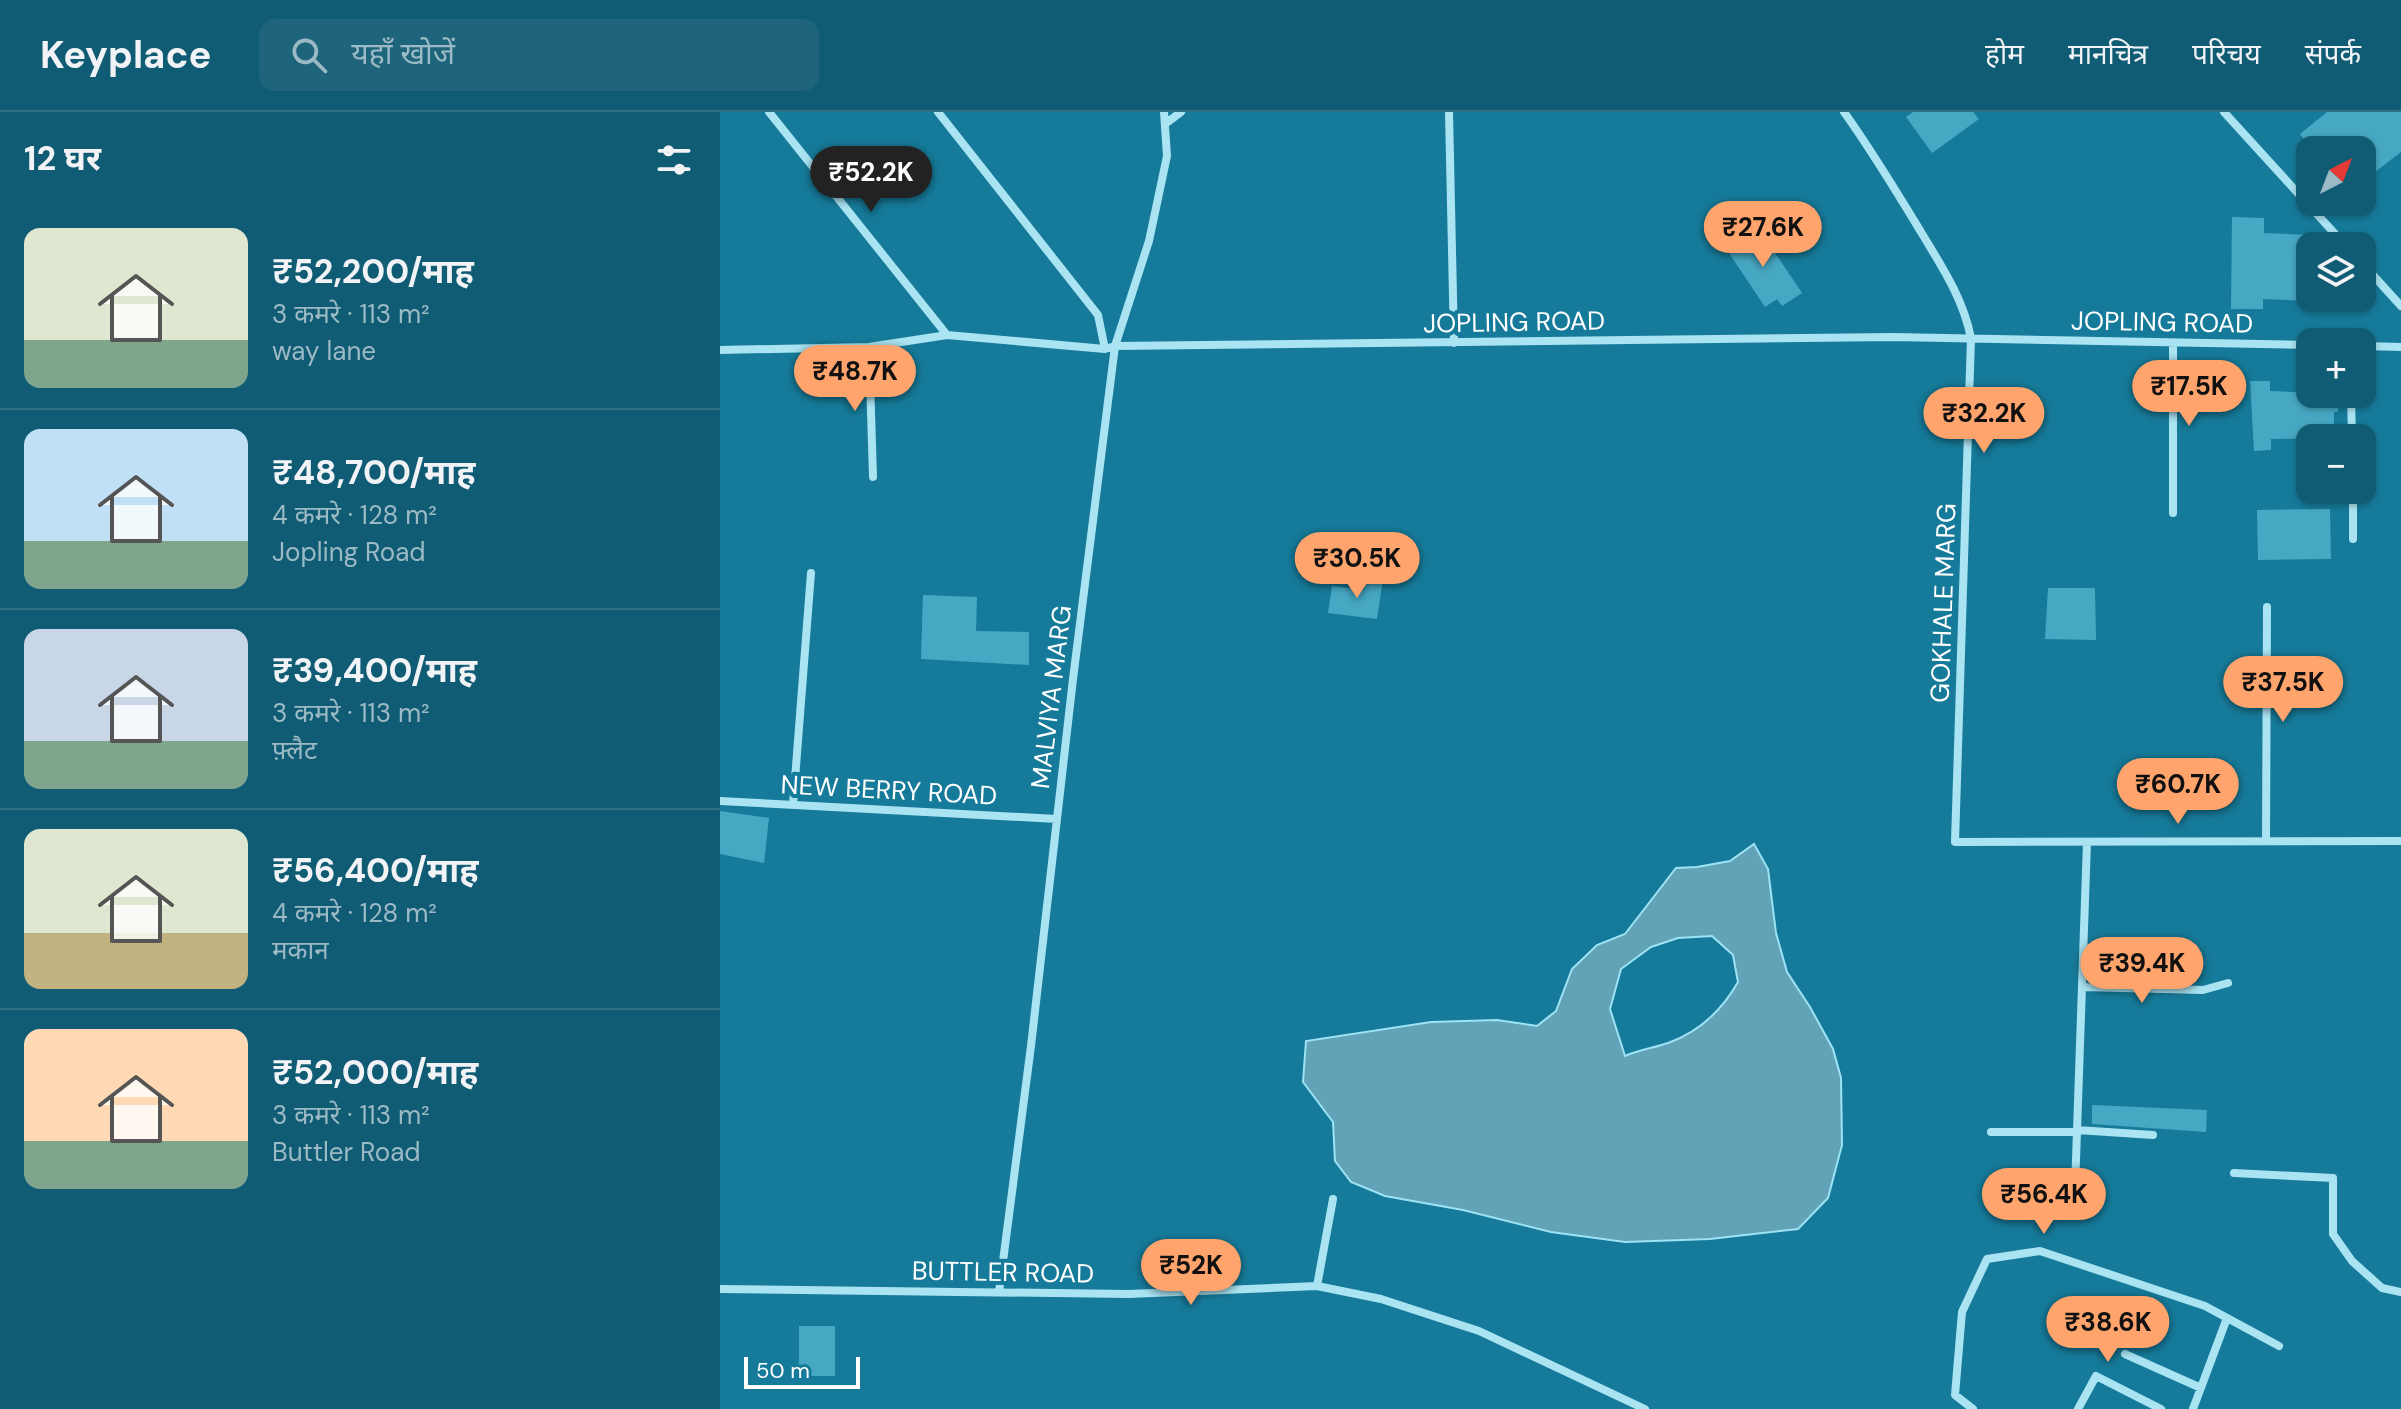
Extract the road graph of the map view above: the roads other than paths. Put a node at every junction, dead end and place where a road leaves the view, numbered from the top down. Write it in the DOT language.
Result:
graph roads {
  1 [pos="938,112"];
  2 [pos="1164,112"];
  3 [pos="1181,112"];
  4 [pos="1449,112"];
  5 [pos="1844,112"];
  6 [pos="2224,112"];
  7 [pos="773,113"];
  8 [pos="1165,124"];
  9 [pos="2333,232"];
  10 [pos="2376,278"];
  11 [pos="2401,306"];
  12 [pos="947,335"];
  13 [pos="1971,338"];
  14 [pos="1454,343"];
  15 [pos="2173,343"];
  16 [pos="2296,345"];
  17 [pos="1115,346"];
  18 [pos="2376,346"];
  19 [pos="869,347"];
  20 [pos="2401,347"];
  21 [pos="1105,349"];
  22 [pos="720,350"];
  23 [pos="873,477"];
  24 [pos="2353,504"];
  25 [pos="2173,513"];
  26 [pos="2353,539"];
  27 [pos="811,573"];
  28 [pos="2267,607"];
  29 [pos="720,801"];
  30 [pos="793,805"];
  31 [pos="1057,819"];
  32 [pos="2266,841"];
  33 [pos="2401,841"];
  34 [pos="2087,842"];
  35 [pos="2228,983"];
  36 [pos="2082,987"];
  37 [pos="2077,1130"];
  38 [pos="1991,1132"];
  39 [pos="2153,1135"];
  40 [pos="2234,1173"];
  41 [pos="2075,1189"];
  42 [pos="1333,1199"];
  43 [pos="1317,1286"];
  44 [pos="720,1289"];
  45 [pos="999,1292"];
  46 [pos="2401,1292"];
  47 [pos="2227,1318"];
  48 [pos="2279,1346"];
  49 [pos="2125,1354"];
  50 [pos="2201,1388"];
  51 [pos="1645,1409"];
  52 [pos="1973,1409"];
  53 [pos="2078,1409"];
  54 [pos="2161,1409"];
  55 [pos="2193,1409"];
  1 -- 21 [label="street"];
  2 -- 8 [label="street, MALVIYA MARG"];
  3 -- 8 [label="street"];
  4 -- 14 [label="street"];
  5 -- 13 [label="street, GOKHALE MARG"];
  6 -- 9 [label="street"];
  7 -- 12 [label="street"];
  8 -- 17 [label="street, MALVIYA MARG"];
  10 -- 11 [label="street"];
  12 -- 19 [label="street, JOPLING ROAD"];
  12 -- 21 [label="street, JOPLING ROAD"];
  13 -- 14 [label="street, JOPLING ROAD"];
  13 -- 15 [label="street, JOPLING ROAD"];
  13 -- 34 [label="street, GOKHALE MARG"];
  14 -- 17 [label="street, JOPLING ROAD"];
  15 -- 16 [label="street, JOPLING ROAD"];
  15 -- 25 [label="street"];
  17 -- 21 [label="street, JOPLING ROAD"];
  17 -- 31 [label="street, MALVIYA MARG"];
  18 -- 20 [label="street"];
  19 -- 22 [label="street, JOPLING ROAD"];
  19 -- 23 [label="street"];
  24 -- 26 [label="street"];
  27 -- 30 [label="street"];
  28 -- 32 [label="street"];
  29 -- 30 [label="street, NEW BERRY ROAD"];
  30 -- 31 [label="street, NEW BERRY ROAD"];
  31 -- 45 [label="street, MALVIYA MARG"];
  32 -- 33 [label="street"];
  32 -- 34 [label="street"];
  34 -- 36 [label="street"];
  35 -- 36 [label="street"];
  36 -- 37 [label="street"];
  37 -- 38 [label="street"];
  37 -- 39 [label="street"];
  37 -- 41 [label="street"];
  40 -- 46 [label="street"];
  42 -- 43 [label="street"];
  43 -- 45 [label="street, BUTTLER ROAD"];
  43 -- 51 [label="street, BUTTLER ROAD"];
  44 -- 45 [label="street, BUTTLER ROAD"];
  47 -- 48 [label="street"];
  47 -- 50 [label="street"];
  47 -- 52 [label="street"];
  49 -- 50 [label="street"];
  50 -- 55 [label="street"];
  53 -- 54 [label="street"];
}
